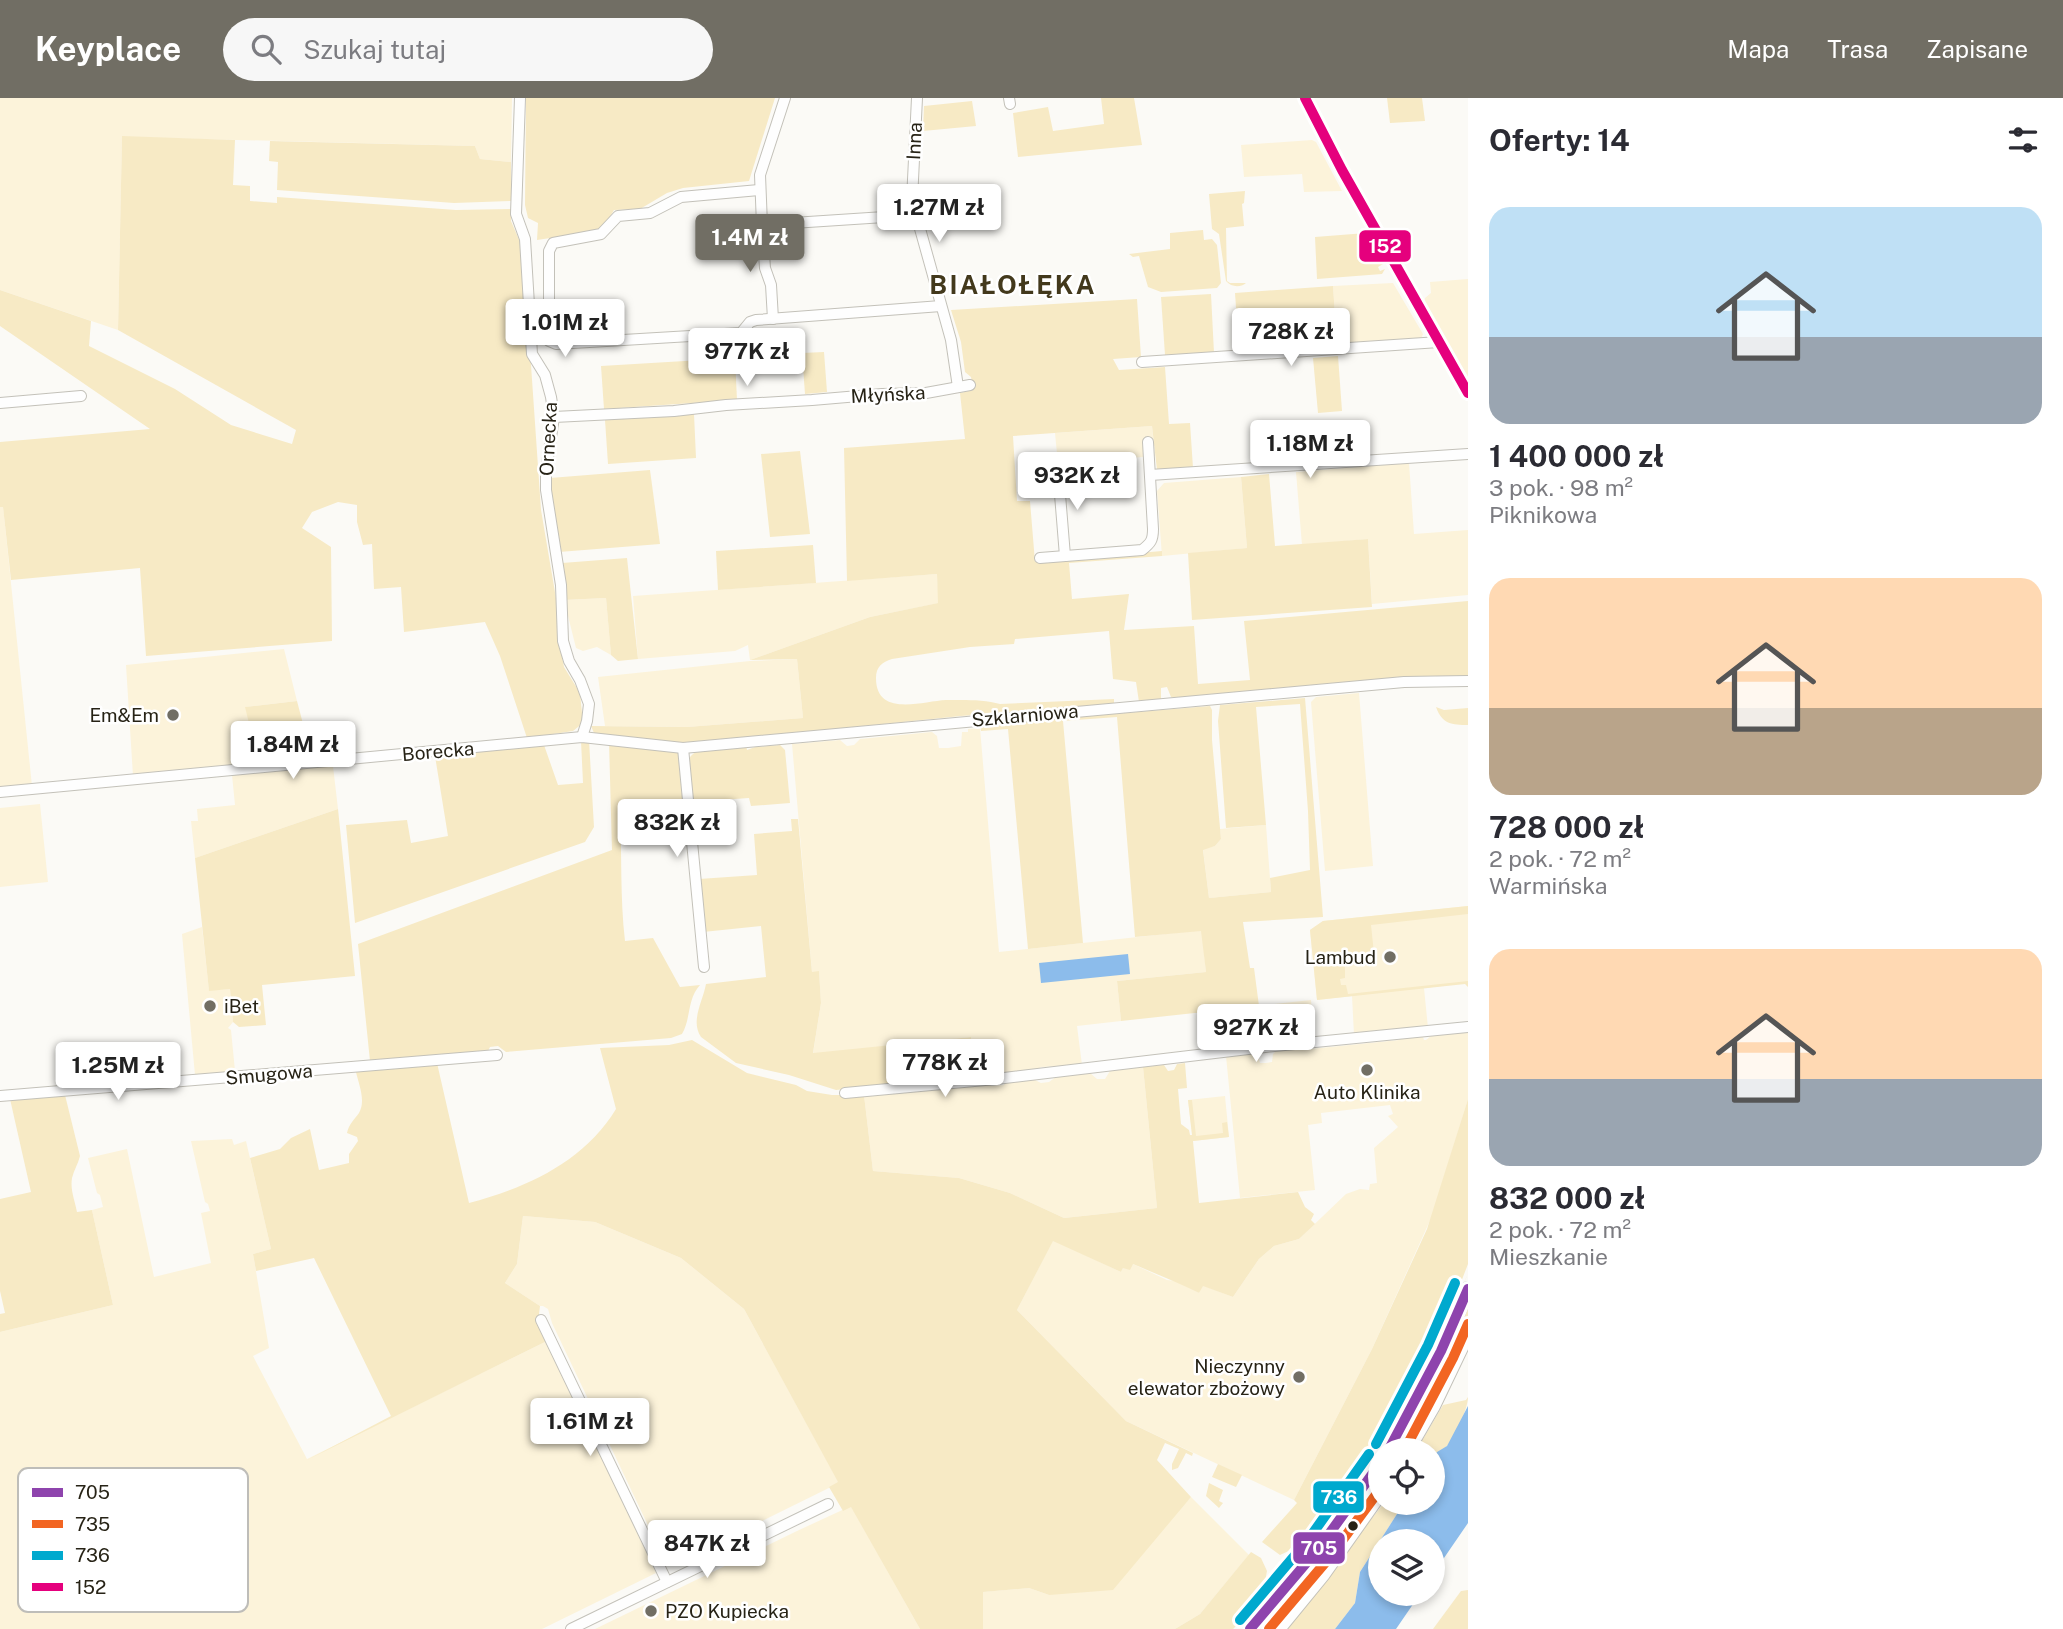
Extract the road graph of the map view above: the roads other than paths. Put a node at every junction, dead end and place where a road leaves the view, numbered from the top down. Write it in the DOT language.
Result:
graph roads {
  1 [pos="520,98"];
  2 [pos="785,98"];
  3 [pos="917,98"];
  4 [pos="1305,98"];
  5 [pos="759,190"];
  6 [pos="915,215"];
  7 [pos="762,226"];
  8 [pos="941,306"];
  9 [pos="773,319"];
  10 [pos="1439,342"];
  11 [pos="1142,362"];
  12 [pos="970,385"];
  13 [pos="958,387"];
  14 [pos="1468,393"];
  15 [pos="81,396"];
  16 [pos="0,403"];
  17 [pos="554,417"];
  18 [pos="1147,442"];
  19 [pos="1468,454"];
  20 [pos="1058,470"];
  21 [pos="1150,475"];
  22 [pos="1065,556"];
  23 [pos="1040,558"];
  24 [pos="1468,681"];
  25 [pos="582,737"];
  26 [pos="682,748"];
  27 [pos="0,792"];
  28 [pos="704,967"];
  29 [pos="1468,1027"];
  30 [pos="497,1055"];
  31 [pos="845,1093"];
  32 [pos="0,1096"];
  33 [pos="1468,1289"];
  34 [pos="541,1320"];
  35 [pos="1468,1333"];
  36 [pos="1395,1438"];
  37 [pos="1415,1438"];
  38 [pos="1368,1481"];
  39 [pos="828,1504"];
  40 [pos="1368,1510"];
  41 [pos="667,1582"];
  42 [pos="571,1629"];
  43 [pos="1250,1629"];
  44 [pos="1278,1629"];
  1 -- 17 [label="street, Ornecka"];
  2 -- 5 [label="street"];
  3 -- 6 [label="street, Inna"];
  4 -- 10 [label="street"];
  5 -- 7 [label="street"];
  5 -- 9 [label="street"];
  6 -- 7 [label="street"];
  6 -- 8 [label="street, Inna"];
  7 -- 9 [label="street"];
  8 -- 9 [label="street"];
  8 -- 13 [label="street, Inna"];
  10 -- 11 [label="street"];
  10 -- 14 [label="street"];
  12 -- 13 [label="street, Młyńska"];
  13 -- 17 [label="street, Młyńska"];
  15 -- 16 [label="street"];
  17 -- 25 [label="street, Ornecka"];
  18 -- 21 [label="street"];
  19 -- 21 [label="street"];
  20 -- 22 [label="street"];
  21 -- 22 [label="street"];
  22 -- 23 [label="street"];
  24 -- 26 [label="street, Szklarniowa"];
  25 -- 26 [label="street, Szklarniowa"];
  25 -- 27 [label="street, Borecka"];
  26 -- 28 [label="street"];
  29 -- 31 [label="street"];
  30 -- 32 [label="street, Smugowa"];
  33 -- 36 [label="main road"];
  34 -- 41 [label="street"];
  35 -- 37 [label="main road"];
  38 -- 43 [label="main road"];
  39 -- 41 [label="street"];
  40 -- 44 [label="main road"];
  41 -- 42 [label="street"];
}
